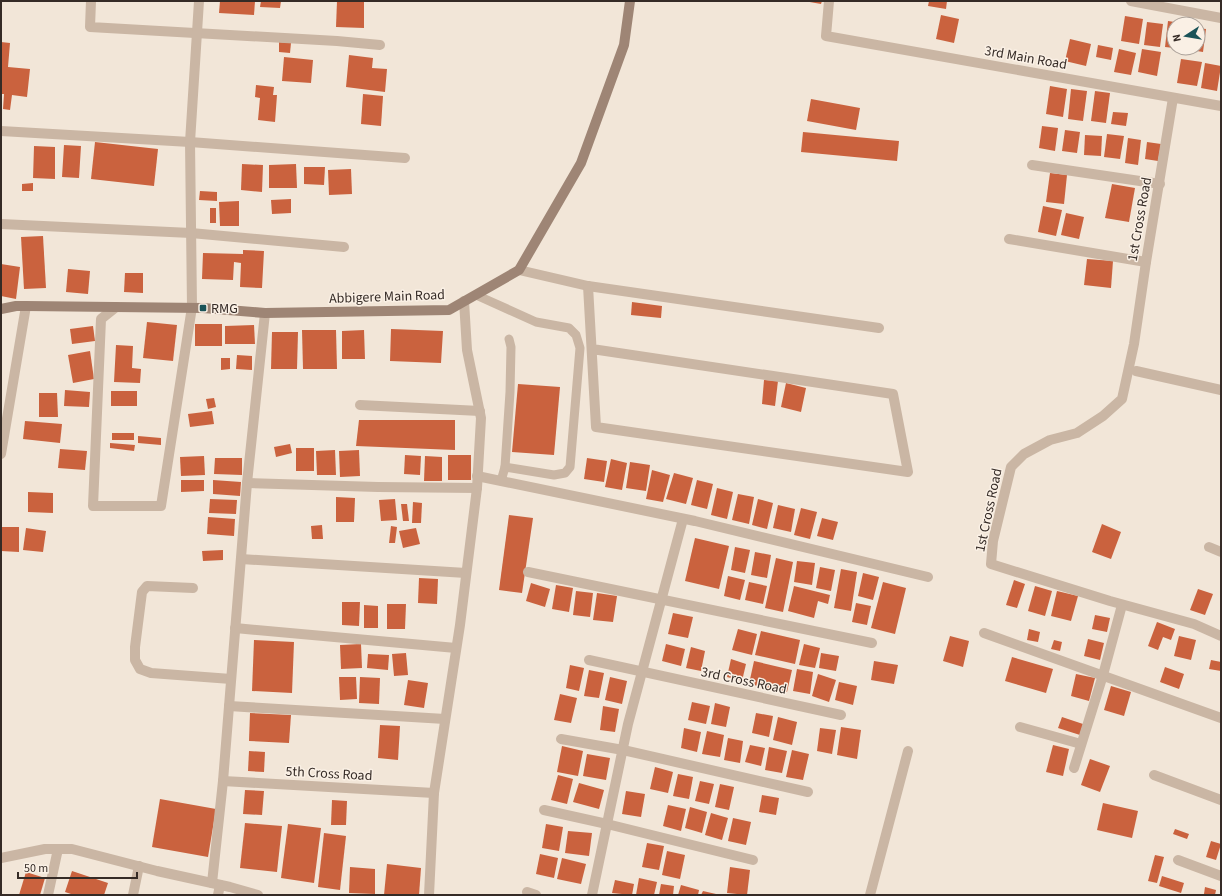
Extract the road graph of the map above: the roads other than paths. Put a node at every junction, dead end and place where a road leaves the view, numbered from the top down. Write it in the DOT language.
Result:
graph roads {
  1 [pos="91,1"];
  2 [pos="198,1"];
  3 [pos="630,1"];
  4 [pos="829,1"];
  5 [pos="1131,1"];
  6 [pos="1221,18"];
  7 [pos="197,34"];
  8 [pos="380,45"];
  9 [pos="1173,98"];
  10 [pos="1221,106"];
  11 [pos="1,131"];
  12 [pos="190,142"];
  13 [pos="405,158"];
  14 [pos="1032,165"];
  15 [pos="1160,184"];
  16 [pos="1,224"];
  17 [pos="191,233"];
  18 [pos="1009,239"];
  19 [pos="344,247"];
  20 [pos="1146,262"];
  21 [pos="519,270"];
  22 [pos="588,286"];
  23 [pos="476,295"];
  24 [pos="464,301"];
  25 [pos="26,306"];
  26 [pos="116,307"];
  27 [pos="192,307"];
  28 [pos="1,309"];
  29 [pos="265,313"];
  30 [pos="879,328"];
  31 [pos="509,339"];
  32 [pos="592,349"];
  33 [pos="1136,371"];
  34 [pos="1221,388"];
  35 [pos="360,406"];
  36 [pos="480,411"];
  37 [pos="1,454"];
  38 [pos="504,468"];
  39 [pos="477,476"];
  40 [pos="501,481"];
  41 [pos="247,483"];
  42 [pos="477,488"];
  43 [pos="682,519"];
  44 [pos="1209,547"];
  45 [pos="1221,552"];
  46 [pos="241,559"];
  47 [pos="528,572"];
  48 [pos="466,573"];
  49 [pos="928,577"];
  50 [pos="193,588"];
  51 [pos="661,599"];
  52 [pos="1122,605"];
  53 [pos="235,628"];
  54 [pos="984,633"];
  55 [pos="1221,636"];
  56 [pos="872,643"];
  57 [pos="456,648"];
  58 [pos="589,660"];
  59 [pos="642,672"];
  60 [pos="1103,675"];
  61 [pos="231,679"];
  62 [pos="229,706"];
  63 [pos="841,714"];
  64 [pos="1221,718"];
  65 [pos="445,719"];
  66 [pos="1020,727"];
  67 [pos="561,739"];
  68 [pos="1082,744"];
  69 [pos="623,750"];
  70 [pos="908,751"];
  71 [pos="1074,768"];
  72 [pos="1154,775"];
  73 [pos="223,781"];
  74 [pos="808,792"];
  75 [pos="434,793"];
  76 [pos="1221,800"];
  77 [pos="544,810"];
  78 [pos="607,824"];
  79 [pos="58,849"];
  80 [pos="1,858"];
  81 [pos="753,860"];
  82 [pos="1178,860"];
  83 [pos="139,866"];
  84 [pos="1221,876"];
  85 [pos="217,888"];
  86 [pos="48,895"];
  87 [pos="133,895"];
  88 [pos="258,895"];
  89 [pos="429,895"];
  90 [pos="592,895"];
  91 [pos="870,895"];
  1 -- 7 [label="street"];
  2 -- 7 [label="street"];
  3 -- 21 [label="main road, Abbigere Main Road"];
  4 -- 9 [label="street, 3rd Main Road"];
  5 -- 6 [label="street"];
  7 -- 8 [label="street"];
  7 -- 12 [label="street"];
  9 -- 10 [label="street, 3rd Main Road"];
  9 -- 15 [label="street, 1st Cross Road"];
  11 -- 12 [label="street"];
  12 -- 13 [label="street"];
  12 -- 17 [label="street"];
  14 -- 15 [label="street"];
  15 -- 20 [label="street, 1st Cross Road"];
  16 -- 17 [label="street"];
  17 -- 19 [label="street"];
  17 -- 27 [label="street"];
  18 -- 20 [label="street"];
  20 -- 52 [label="street, 1st Cross Road"];
  21 -- 22 [label="street"];
  21 -- 23 [label="main road, Abbigere Main Road"];
  22 -- 30 [label="street"];
  22 -- 32 [label="street"];
  23 -- 24 [label="main road, Abbigere Main Road"];
  23 -- 38 [label="lane"];
  24 -- 29 [label="main road, Abbigere Main Road"];
  24 -- 36 [label="street"];
  25 -- 26 [label="main road, Abbigere Main Road"];
  25 -- 28 [label="main road, Abbigere Main Road"];
  25 -- 37 [label="street"];
  26 -- 27 [label="main road, Abbigere Main Road"];
  26 -- 27 [label="street"];
  27 -- 29 [label="main road, Abbigere Main Road"];
  29 -- 41 [label="street"];
  31 -- 38 [label="lane"];
  32 -- 32 [label="street"];
  33 -- 34 [label="street"];
  35 -- 36 [label="street"];
  36 -- 39 [label="street"];
  38 -- 40 [label="lane"];
  39 -- 40 [label="street"];
  39 -- 42 [label="street"];
  40 -- 43 [label="street"];
  41 -- 42 [label="street"];
  41 -- 46 [label="street"];
  42 -- 48 [label="street"];
  43 -- 49 [label="street"];
  43 -- 51 [label="street"];
  44 -- 45 [label="street"];
  46 -- 48 [label="street"];
  46 -- 53 [label="street"];
  47 -- 51 [label="street"];
  48 -- 57 [label="street"];
  50 -- 61 [label="street"];
  51 -- 56 [label="street"];
  51 -- 59 [label="street"];
  52 -- 55 [label="street, 1st Cross Road"];
  52 -- 60 [label="street"];
  53 -- 57 [label="street"];
  53 -- 61 [label="street"];
  54 -- 60 [label="street"];
  57 -- 65 [label="street"];
  58 -- 59 [label="street, 3rd Cross Road"];
  59 -- 63 [label="street, 3rd Cross Road"];
  59 -- 69 [label="street"];
  60 -- 64 [label="street"];
  60 -- 68 [label="street"];
  61 -- 62 [label="street"];
  62 -- 65 [label="street"];
  62 -- 73 [label="street"];
  65 -- 75 [label="street"];
  66 -- 68 [label="street"];
  67 -- 69 [label="street"];
  68 -- 71 [label="street"];
  69 -- 74 [label="street"];
  69 -- 78 [label="street"];
  70 -- 91 [label="street"];
  72 -- 76 [label="street"];
  73 -- 75 [label="street, 5th Cross Road"];
  73 -- 85 [label="street"];
  75 -- 89 [label="street"];
  77 -- 78 [label="street"];
  78 -- 81 [label="street"];
  78 -- 90 [label="street"];
  79 -- 80 [label="street"];
  79 -- 83 [label="street"];
  79 -- 86 [label="street"];
  82 -- 84 [label="street"];
  83 -- 85 [label="street"];
  83 -- 87 [label="street"];
  85 -- 88 [label="street"];
}
